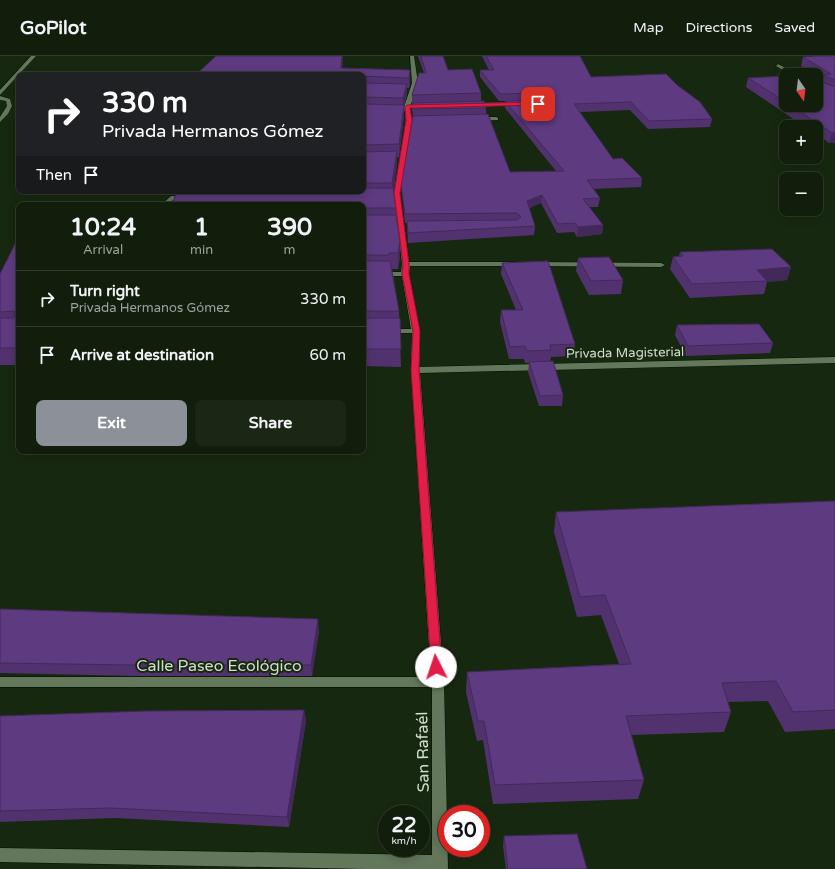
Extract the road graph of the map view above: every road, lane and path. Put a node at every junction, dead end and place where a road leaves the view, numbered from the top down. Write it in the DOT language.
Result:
graph roads {
  1 [pos="34,56"];
  2 [pos="412,56"];
  3 [pos="778,65"];
  4 [pos="783,68"];
  5 [pos="19,72"];
  6 [pos="16,76"];
  7 [pos="0,93"];
  8 [pos="0,98"];
  9 [pos="523,104"];
  10 [pos="461,106"];
  11 [pos="496,118"];
  12 [pos="472,119"];
  13 [pos="0,120"];
  14 [pos="194,198"];
  15 [pos="167,202"];
  16 [pos="406,264"];
  17 [pos="661,265"];
  18 [pos="366,274"];
  19 [pos="405,274"];
  20 [pos="366,331"];
  21 [pos="416,331"];
  22 [pos="835,360"];
  23 [pos="415,370"];
  24 [pos="0,682"];
  25 [pos="438,682"];
  26 [pos="0,855"];
  27 [pos="440,866"];
  1 -- 5 [label="street"];
  2 -- 16 [label="street, San Rafaél"];
  3 -- 4 [label="street"];
  6 -- 7 [label="street"];
  8 -- 13 [label="street"];
  9 -- 10 [label="street"];
  11 -- 12 [label="street"];
  14 -- 15 [label="street"];
  16 -- 17 [label="street"];
  16 -- 19 [label="street, San Rafaél"];
  18 -- 19 [label="street"];
  19 -- 21 [label="street, San Rafaél"];
  20 -- 21 [label="street"];
  21 -- 23 [label="street, San Rafaél"];
  22 -- 23 [label="street, Privada Magisterial"];
  23 -- 25 [label="street, San Rafaél"];
  24 -- 25 [label="street, Calle Paseo Ecológico"];
  25 -- 27 [label="street, San Rafaél"];
  26 -- 27 [label="street"];
}
